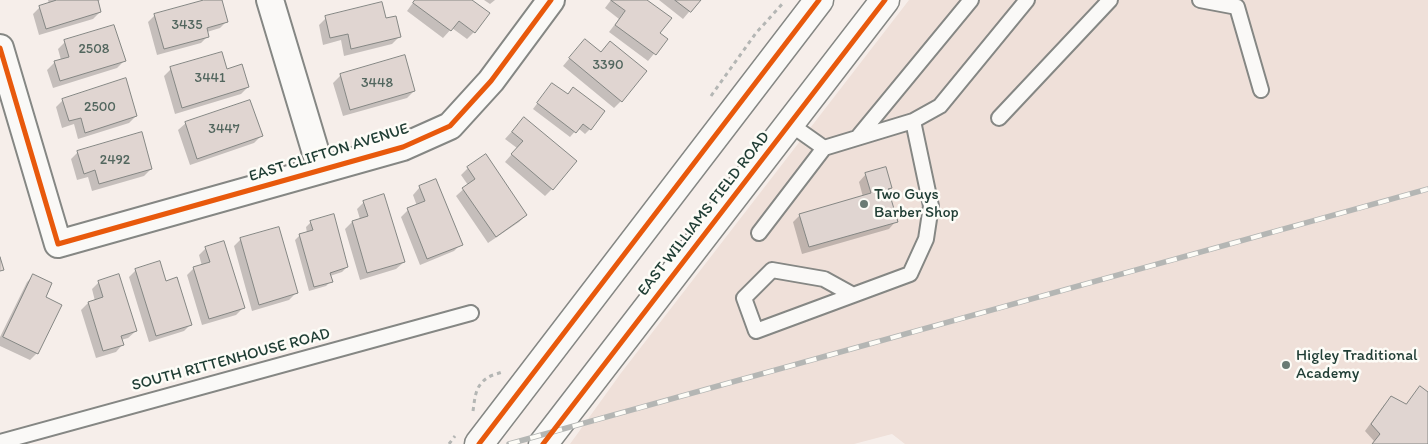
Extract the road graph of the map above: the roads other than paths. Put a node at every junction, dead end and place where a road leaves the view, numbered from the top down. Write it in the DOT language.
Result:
graph roads {
  1 [pos="270,0"];
  2 [pos="551,0"];
  3 [pos="819,0"];
  4 [pos="885,0"];
  5 [pos="971,0"];
  6 [pos="1027,0"];
  7 [pos="1110,0"];
  8 [pos="1200,0"];
  9 [pos="0,48"];
  10 [pos="1261,90"];
  11 [pos="999,118"];
  12 [pos="913,121"];
  13 [pos="790,124"];
  14 [pos="857,138"];
  15 [pos="824,148"];
  16 [pos="320,170"];
  17 [pos="759,233"];
  18 [pos="853,295"];
  19 [pos="471,312"];
  20 [pos="0,442"];
  21 [pos="479,444"];
  22 [pos="543,444"];
  1 -- 16 [label="street"];
  2 -- 16 [label="street, EAST CLIFTON AVENUE"];
  3 -- 21 [label="main road"];
  4 -- 13 [label="main road, EAST WILLIAMS FIELD ROAD"];
  5 -- 14 [label="lane"];
  6 -- 12 [label="lane"];
  7 -- 11 [label="lane"];
  8 -- 10 [label="lane"];
  9 -- 16 [label="street, EAST CLIFTON AVENUE"];
  12 -- 14 [label="lane"];
  12 -- 18 [label="lane"];
  13 -- 15 [label="lane"];
  13 -- 22 [label="main road, EAST WILLIAMS FIELD ROAD"];
  14 -- 15 [label="lane"];
  15 -- 17 [label="lane"];
  18 -- 18 [label="lane"];
  19 -- 20 [label="lane, SOUTH RITTENHOUSE ROAD"];
}
